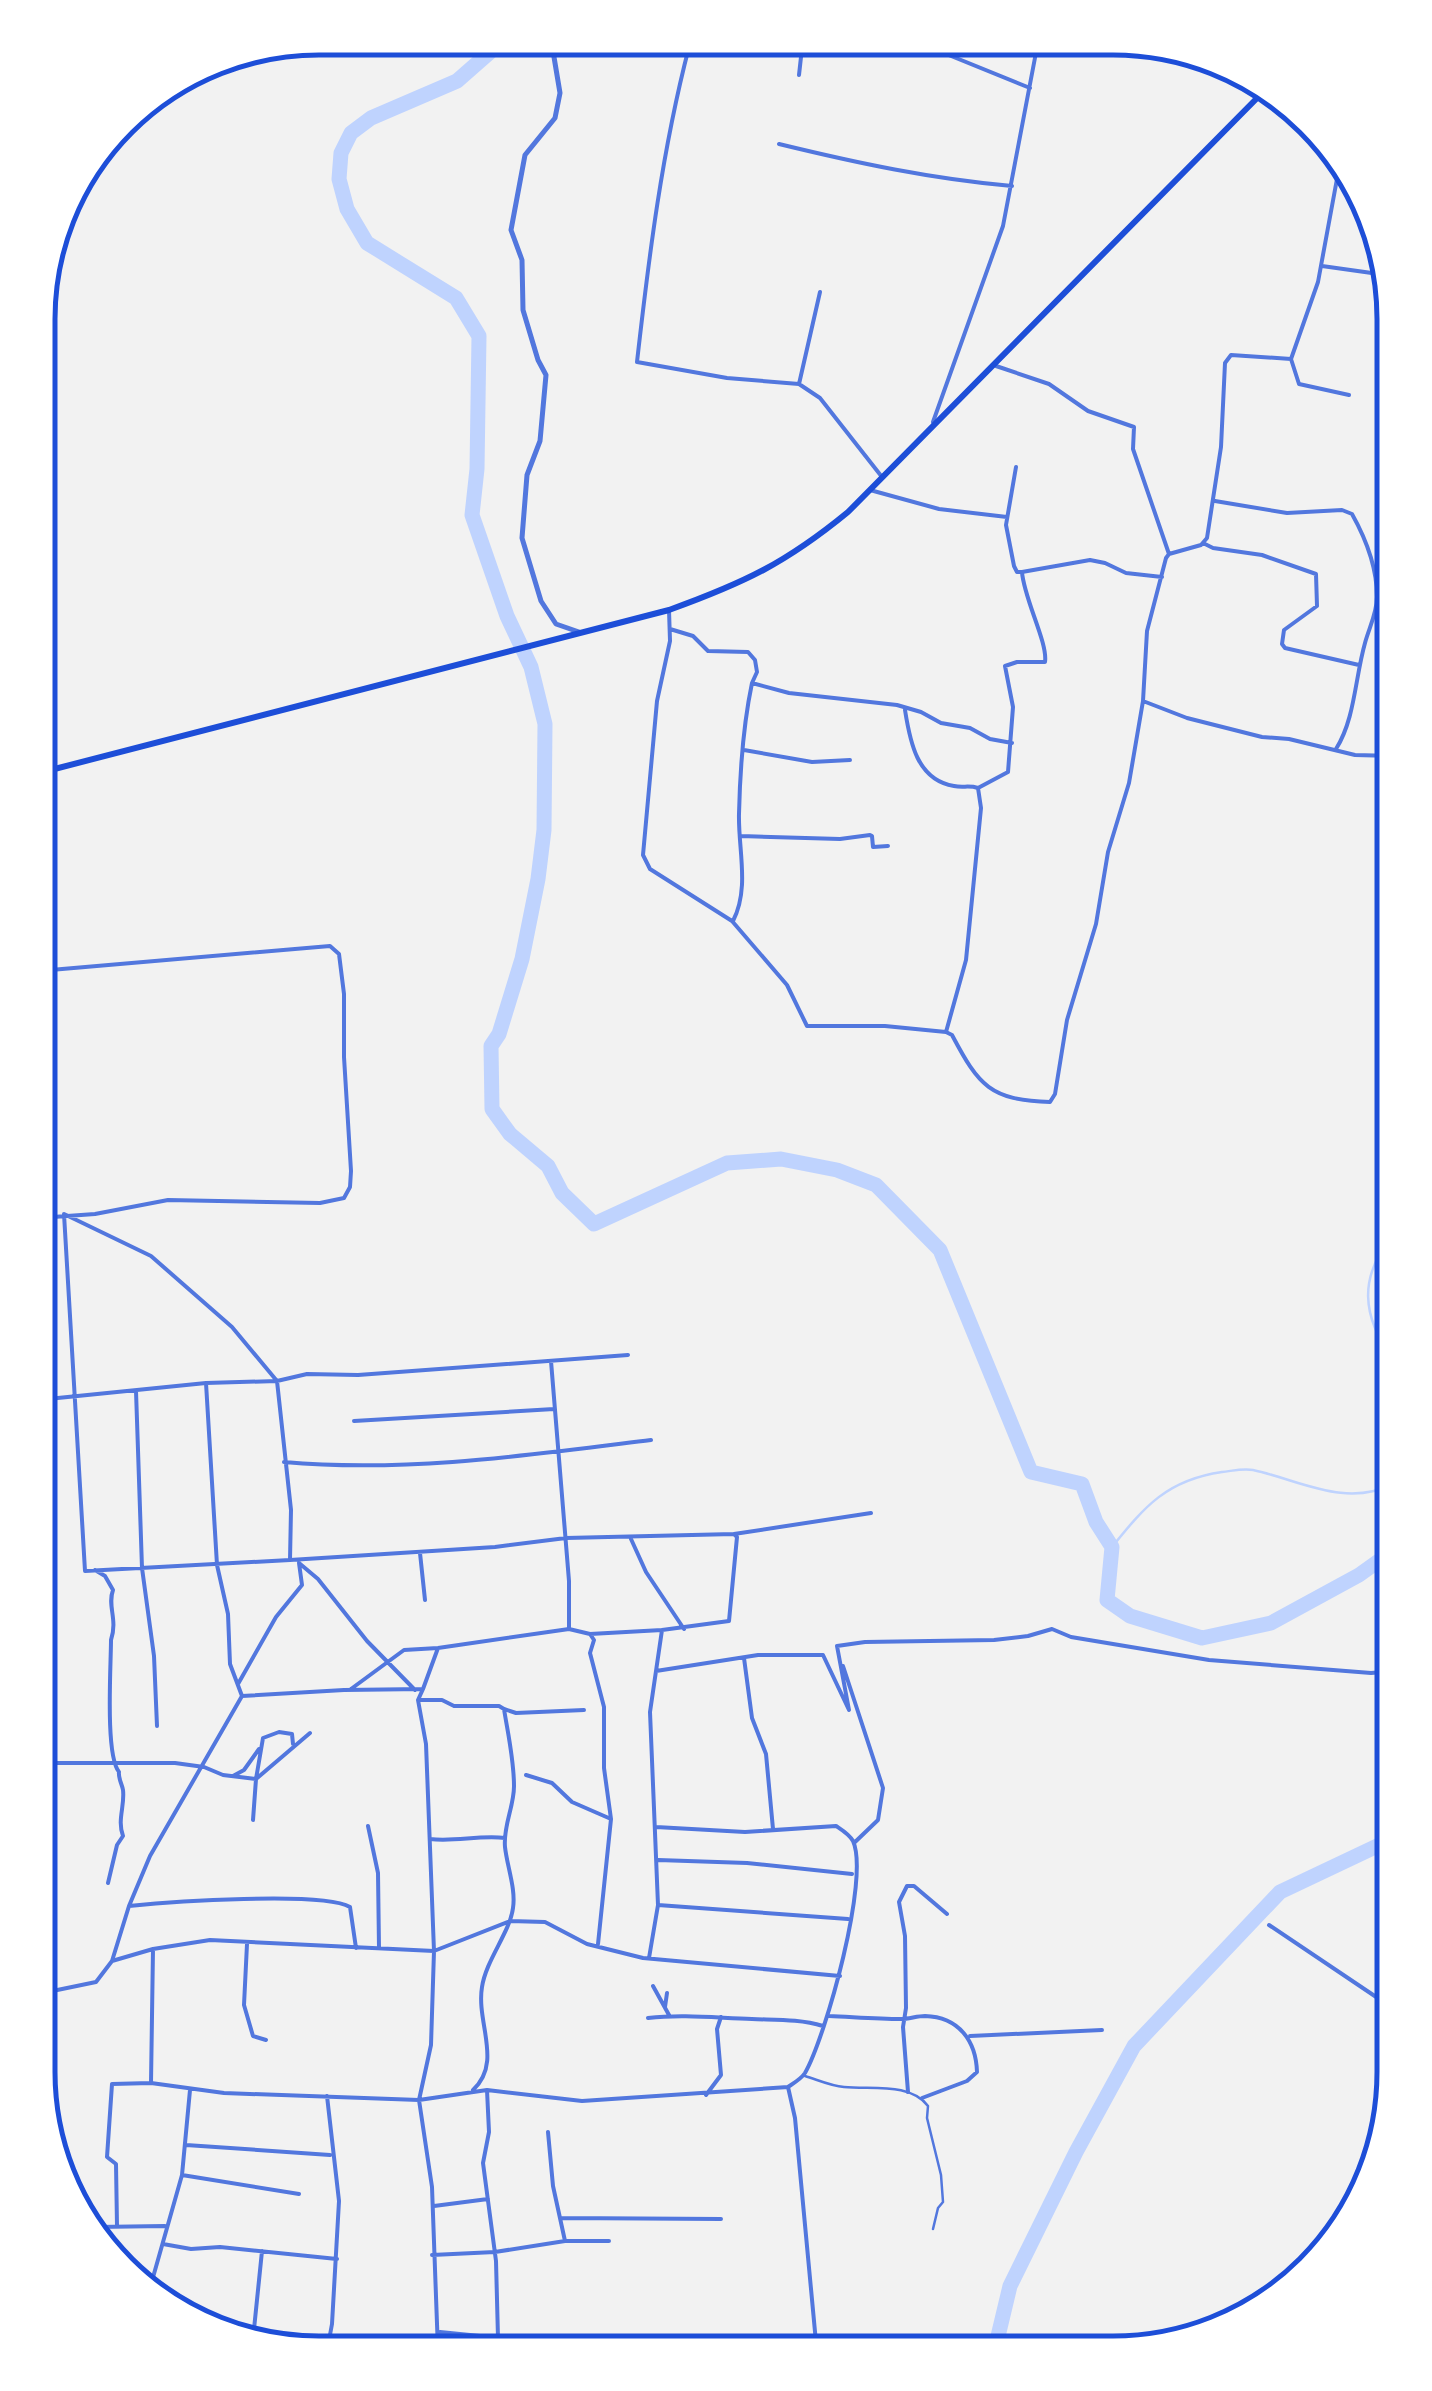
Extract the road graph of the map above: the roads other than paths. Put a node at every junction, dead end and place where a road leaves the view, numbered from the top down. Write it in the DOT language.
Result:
graph roads {
  1 [pos="554,55"];
  2 [pos="687,55"];
  3 [pos="801,55"];
  4 [pos="949,55"];
  5 [pos="1036,55"];
  6 [pos="799,75"];
  7 [pos="1030,88"];
  8 [pos="1257,98"];
  9 [pos="779,144"];
  10 [pos="1338,181"];
  11 [pos="1012,186"];
  12 [pos="1322,266"];
  13 [pos="1373,272"];
  14 [pos="820,292"];
  15 [pos="1291,359"];
  16 [pos="992,364"];
  17 [pos="799,384"];
  18 [pos="1348,395"];
  19 [pos="932,426"];
  20 [pos="1016,468"];
  21 [pos="882,477"];
  22 [pos="870,490"];
  23 [pos="1215,501"];
  24 [pos="1007,517"];
  25 [pos="1204,543"];
  26 [pos="1169,554"];
  27 [pos="1022,572"];
  28 [pos="1163,577"];
  29 [pos="1377,594"];
  30 [pos="1377,596"];
  31 [pos="669,610"];
  32 [pos="670,629"];
  33 [pos="579,632"];
  34 [pos="1359,664"];
  35 [pos="752,683"];
  36 [pos="1142,700"];
  37 [pos="905,708"];
  38 [pos="1012,744"];
  39 [pos="744,750"];
  40 [pos="1336,750"];
  41 [pos="1377,756"];
  42 [pos="850,760"];
  43 [pos="55,769"];
  44 [pos="978,788"];
  45 [pos="741,836"];
  46 [pos="888,846"];
  47 [pos="732,921"];
  48 [pos="55,970"];
  49 [pos="946,1032"];
  50 [pos="64,1214"];
  51 [pos="55,1215"];
  52 [pos="628,1355"];
  53 [pos="552,1361"];
  54 [pos="277,1381"];
  55 [pos="206,1383"];
  56 [pos="136,1390"];
  57 [pos="77,1398"];
  58 [pos="55,1399"];
  59 [pos="555,1409"];
  60 [pos="354,1421"];
  61 [pos="651,1440"];
  62 [pos="558,1452"];
  63 [pos="284,1462"];
  64 [pos="871,1513"];
  65 [pos="734,1534"];
  66 [pos="630,1537"];
  67 [pos="566,1538"];
  68 [pos="420,1552"];
  69 [pos="290,1560"];
  70 [pos="299,1563"];
  71 [pos="216,1564"];
  72 [pos="142,1568"];
  73 [pos="95,1570"];
  74 [pos="425,1600"];
  75 [pos="568,1628"];
  76 [pos="684,1629"];
  77 [pos="662,1630"];
  78 [pos="590,1634"];
  79 [pos="837,1646"];
  80 [pos="438,1648"];
  81 [pos="744,1657"];
  82 [pos="390,1660"];
  83 [pos="656,1671"];
  84 [pos="1376,1672"];
  85 [pos="237,1687"];
  86 [pos="350,1690"];
  87 [pos="414,1690"];
  88 [pos="424,1690"];
  89 [pos="242,1696"];
  90 [pos="418,1700"];
  91 [pos="504,1709"];
  92 [pos="584,1710"];
  93 [pos="157,1726"];
  94 [pos="310,1733"];
  95 [pos="293,1744"];
  96 [pos="259,1749"];
  97 [pos="55,1764"];
  98 [pos="112,1765"];
  99 [pos="204,1768"];
  100 [pos="233,1776"];
  101 [pos="526,1776"];
  102 [pos="256,1779"];
  103 [pos="610,1819"];
  104 [pos="253,1820"];
  105 [pos="368,1826"];
  106 [pos="656,1827"];
  107 [pos="773,1829"];
  108 [pos="429,1838"];
  109 [pos="505,1838"];
  110 [pos="854,1844"];
  111 [pos="658,1860"];
  112 [pos="854,1874"];
  113 [pos="108,1883"];
  114 [pos="658,1905"];
  115 [pos="129,1906"];
  116 [pos="947,1914"];
  117 [pos="850,1919"];
  118 [pos="510,1920"];
  119 [pos="1270,1924"];
  120 [pos="247,1944"];
  121 [pos="598,1946"];
  122 [pos="356,1948"];
  123 [pos="379,1948"];
  124 [pos="154,1949"];
  125 [pos="434,1951"];
  126 [pos="649,1958"];
  127 [pos="112,1961"];
  128 [pos="840,1976"];
  129 [pos="654,1986"];
  130 [pos="55,1990"];
  131 [pos="668,1993"];
  132 [pos="1376,1997"];
  133 [pos="665,2007"];
  134 [pos="669,2016"];
  135 [pos="830,2016"];
  136 [pos="721,2017"];
  137 [pos="648,2018"];
  138 [pos="905,2019"];
  139 [pos="824,2026"];
  140 [pos="1102,2030"];
  141 [pos="970,2036"];
  142 [pos="266,2040"];
  143 [pos="804,2076"];
  144 [pos="150,2084"];
  145 [pos="788,2088"];
  146 [pos="190,2090"];
  147 [pos="487,2090"];
  148 [pos="908,2092"];
  149 [pos="470,2093"];
  150 [pos="706,2094"];
  151 [pos="327,2096"];
  152 [pos="922,2098"];
  153 [pos="419,2100"];
  154 [pos="548,2132"];
  155 [pos="186,2144"];
  156 [pos="332,2156"];
  157 [pos="182,2175"];
  158 [pos="300,2194"];
  159 [pos="488,2199"];
  160 [pos="432,2206"];
  161 [pos="560,2218"];
  162 [pos="722,2219"];
  163 [pos="117,2226"];
  164 [pos="165,2226"];
  165 [pos="106,2227"];
  166 [pos="933,2229"];
  167 [pos="565,2241"];
  168 [pos="609,2241"];
  169 [pos="162,2244"];
  170 [pos="262,2251"];
  171 [pos="495,2252"];
  172 [pos="432,2255"];
  173 [pos="337,2259"];
  174 [pos="155,2278"];
  175 [pos="254,2328"];
  176 [pos="439,2332"];
  177 [pos="330,2336"];
  178 [pos="439,2336"];
  179 [pos="478,2336"];
  180 [pos="498,2336"];
  181 [pos="815,2336"];
  1 -- 33 [label="street"];
  2 -- 17 [label="street"];
  3 -- 6 [label="street"];
  4 -- 7 [label="street"];
  5 -- 7 [label="street"];
  7 -- 11 [label="street"];
  8 -- 16 [label="highway"];
  9 -- 11 [label="street"];
  10 -- 12 [label="street"];
  11 -- 19 [label="street"];
  12 -- 13 [label="street"];
  12 -- 15 [label="street"];
  14 -- 17 [label="street"];
  15 -- 18 [label="street"];
  15 -- 23 [label="street"];
  16 -- 19 [label="highway"];
  16 -- 26 [label="street"];
  17 -- 21 [label="street"];
  19 -- 21 [label="highway"];
  20 -- 24 [label="street"];
  21 -- 22 [label="highway"];
  22 -- 24 [label="street"];
  22 -- 31 [label="highway"];
  23 -- 25 [label="street"];
  23 -- 29 [label="street"];
  24 -- 27 [label="street"];
  25 -- 26 [label="street"];
  25 -- 34 [label="street"];
  26 -- 28 [label="street"];
  27 -- 28 [label="street"];
  27 -- 38 [label="street"];
  28 -- 36 [label="street"];
  30 -- 34 [label="street"];
  31 -- 32 [label="street"];
  31 -- 33 [label="highway"];
  32 -- 35 [label="street"];
  32 -- 47 [label="street"];
  33 -- 43 [label="highway"];
  34 -- 40 [label="street"];
  35 -- 37 [label="street"];
  35 -- 39 [label="street"];
  36 -- 40 [label="street"];
  36 -- 49 [label="street"];
  37 -- 38 [label="street"];
  37 -- 44 [label="street"];
  38 -- 44 [label="street"];
  39 -- 42 [label="street"];
  39 -- 45 [label="street"];
  40 -- 41 [label="street"];
  44 -- 49 [label="street"];
  45 -- 46 [label="street"];
  45 -- 47 [label="street"];
  47 -- 49 [label="street"];
  48 -- 50 [label="street"];
  50 -- 51 [label="street"];
  50 -- 54 [label="street"];
  50 -- 57 [label="street"];
  52 -- 53 [label="street"];
  53 -- 54 [label="street"];
  53 -- 59 [label="street"];
  54 -- 55 [label="street"];
  54 -- 63 [label="street"];
  55 -- 56 [label="street"];
  55 -- 71 [label="street"];
  56 -- 57 [label="street"];
  56 -- 72 [label="street"];
  57 -- 58 [label="street"];
  57 -- 73 [label="street"];
  59 -- 60 [label="street"];
  59 -- 62 [label="street"];
  61 -- 62 [label="street"];
  62 -- 63 [label="street"];
  62 -- 67 [label="street"];
  63 -- 69 [label="street"];
  64 -- 65 [label="street"];
  65 -- 66 [label="street"];
  65 -- 76 [label="street"];
  66 -- 67 [label="street"];
  66 -- 76 [label="street"];
  67 -- 68 [label="street"];
  67 -- 75 [label="street"];
  68 -- 69 [label="street"];
  68 -- 74 [label="street"];
  69 -- 70 [label="street"];
  69 -- 71 [label="street"];
  70 -- 82 [label="street"];
  70 -- 85 [label="street"];
  71 -- 72 [label="street"];
  71 -- 85 [label="street"];
  72 -- 73 [label="street"];
  72 -- 93 [label="street"];
  73 -- 98 [label="street"];
  75 -- 78 [label="street"];
  75 -- 80 [label="street"];
  76 -- 77 [label="street"];
  77 -- 78 [label="street"];
  77 -- 83 [label="street"];
  78 -- 103 [label="street"];
  79 -- 81 [label="street"];
  79 -- 84 [label="street"];
  79 -- 110 [label="street"];
  80 -- 82 [label="street"];
  80 -- 88 [label="street"];
  81 -- 83 [label="street"];
  81 -- 107 [label="street"];
  82 -- 86 [label="street"];
  82 -- 87 [label="street"];
  83 -- 106 [label="street"];
  85 -- 89 [label="street"];
  86 -- 87 [label="street"];
  86 -- 89 [label="street"];
  87 -- 88 [label="street"];
  88 -- 90 [label="street"];
  89 -- 99 [label="street"];
  90 -- 91 [label="street"];
  90 -- 108 [label="street"];
  91 -- 92 [label="street"];
  91 -- 109 [label="street"];
  94 -- 95 [label="street"];
  95 -- 96 [label="street"];
  95 -- 102 [label="street"];
  96 -- 100 [label="street"];
  96 -- 102 [label="street"];
  97 -- 98 [label="street"];
  98 -- 99 [label="street"];
  98 -- 113 [label="street"];
  99 -- 100 [label="street"];
  99 -- 115 [label="street"];
  100 -- 102 [label="street"];
  101 -- 103 [label="street"];
  102 -- 104 [label="street"];
  103 -- 121 [label="street"];
  105 -- 123 [label="street"];
  106 -- 107 [label="street"];
  106 -- 111 [label="street"];
  107 -- 110 [label="street"];
  108 -- 109 [label="street"];
  108 -- 125 [label="street"];
  109 -- 118 [label="street"];
  110 -- 112 [label="street"];
  111 -- 112 [label="street"];
  111 -- 114 [label="street"];
  112 -- 117 [label="street"];
  114 -- 117 [label="street"];
  114 -- 126 [label="street"];
  115 -- 122 [label="street"];
  115 -- 127 [label="street"];
  116 -- 138 [label="street"];
  117 -- 128 [label="street"];
  118 -- 121 [label="street"];
  118 -- 125 [label="street"];
  118 -- 149 [label="street"];
  119 -- 132 [label="street"];
  120 -- 122 [label="street"];
  120 -- 124 [label="street"];
  120 -- 142 [label="street"];
  121 -- 126 [label="street"];
  122 -- 123 [label="street"];
  123 -- 125 [label="street"];
  124 -- 127 [label="street"];
  124 -- 144 [label="street"];
  125 -- 153 [label="street"];
  126 -- 128 [label="street"];
  127 -- 130 [label="street"];
  128 -- 135 [label="street"];
  129 -- 133 [label="street"];
  131 -- 133 [label="street"];
  133 -- 134 [label="street"];
  134 -- 136 [label="street"];
  134 -- 137 [label="street"];
  135 -- 138 [label="street"];
  135 -- 139 [label="street"];
  136 -- 139 [label="street"];
  136 -- 150 [label="street"];
  138 -- 141 [label="street"];
  138 -- 148 [label="street"];
  139 -- 143 [label="street"];
  140 -- 141 [label="street"];
  141 -- 152 [label="street"];
  143 -- 145 [label="street"];
  143 -- 148 [label="street"];
  144 -- 146 [label="street"];
  144 -- 163 [label="street"];
  145 -- 150 [label="street"];
  145 -- 181 [label="street"];
  146 -- 151 [label="street"];
  146 -- 155 [label="street"];
  147 -- 149 [label="street"];
  147 -- 150 [label="street"];
  147 -- 159 [label="street"];
  148 -- 152 [label="street"];
  149 -- 153 [label="street"];
  151 -- 153 [label="street"];
  151 -- 156 [label="street"];
  152 -- 166 [label="street"];
  153 -- 160 [label="street"];
  154 -- 161 [label="street"];
  155 -- 156 [label="street"];
  155 -- 157 [label="street"];
  156 -- 173 [label="street"];
  157 -- 158 [label="street"];
  157 -- 164 [label="street"];
  159 -- 160 [label="street"];
  159 -- 171 [label="street"];
  160 -- 172 [label="street"];
  161 -- 162 [label="street"];
  161 -- 167 [label="street"];
  163 -- 164 [label="street"];
  163 -- 165 [label="street"];
  164 -- 169 [label="street"];
  167 -- 168 [label="street"];
  167 -- 171 [label="street"];
  169 -- 170 [label="street"];
  169 -- 174 [label="street"];
  170 -- 173 [label="street"];
  170 -- 175 [label="street"];
  171 -- 172 [label="street"];
  171 -- 180 [label="street"];
  172 -- 176 [label="street"];
  173 -- 177 [label="street"];
  176 -- 178 [label="street"];
  176 -- 179 [label="street"];
}
